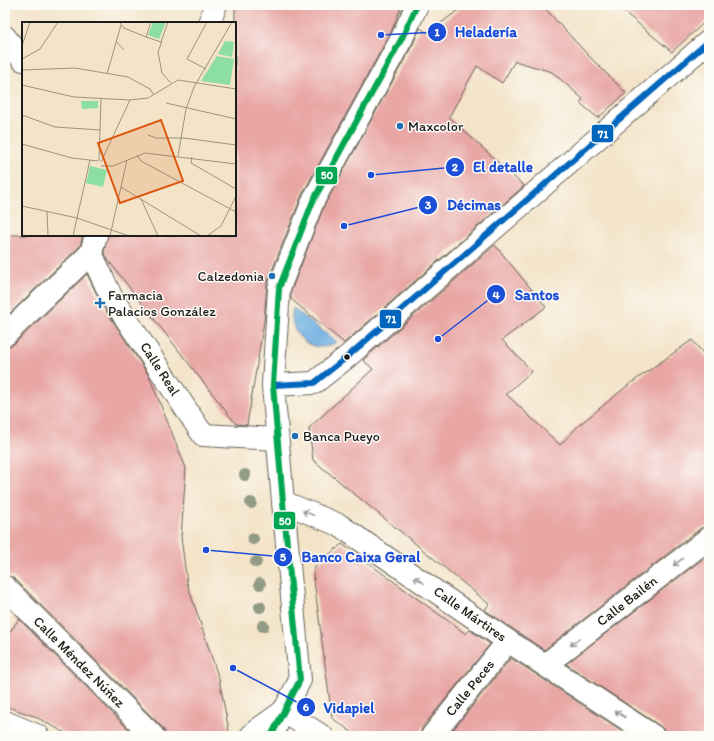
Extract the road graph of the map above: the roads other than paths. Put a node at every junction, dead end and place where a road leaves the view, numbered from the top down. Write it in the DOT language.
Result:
graph roads {
  1 [pos="216,5"];
  2 [pos="417,5"];
  3 [pos="209,22"];
  4 [pos="5,37"];
  5 [pos="709,41"];
  6 [pos="22,59"];
  7 [pos="94,244"];
  8 [pos="5,335"];
  9 [pos="273,385"];
  10 [pos="277,439"];
  11 [pos="282,502"];
  12 [pos="709,538"];
  13 [pos="5,587"];
  14 [pos="508,641"];
  15 [pos="545,665"];
  16 [pos="283,711"];
  17 [pos="5,722"];
  18 [pos="38,736"];
  19 [pos="153,736"];
  20 [pos="251,736"];
  21 [pos="271,736"];
  22 [pos="322,736"];
  23 [pos="432,736"];
  24 [pos="652,736"];
  1 -- 3 [label="street"];
  2 -- 9 [label="street"];
  4 -- 6 [label="street"];
  5 -- 9 [label="street"];
  7 -- 8 [label="street"];
  7 -- 10 [label="street, Calle Real"];
  9 -- 10 [label="street"];
  10 -- 11 [label="street"];
  14 -- 11 [label="street, Calle Mártires, one-way"];
  11 -- 16 [label="street"];
  12 -- 15 [label="street, Calle Bailén, one-way"];
  13 -- 19 [label="street, Calle Méndez Núñez"];
  14 -- 15 [label="street, Calle Mártires"];
  14 -- 23 [label="street, Calle Peces"];
  24 -- 15 [label="street, Calle Mártires, one-way"];
  16 -- 20 [label="street"];
  16 -- 21 [label="street"];
  16 -- 22 [label="street"];
  17 -- 18 [label="street"];
}
